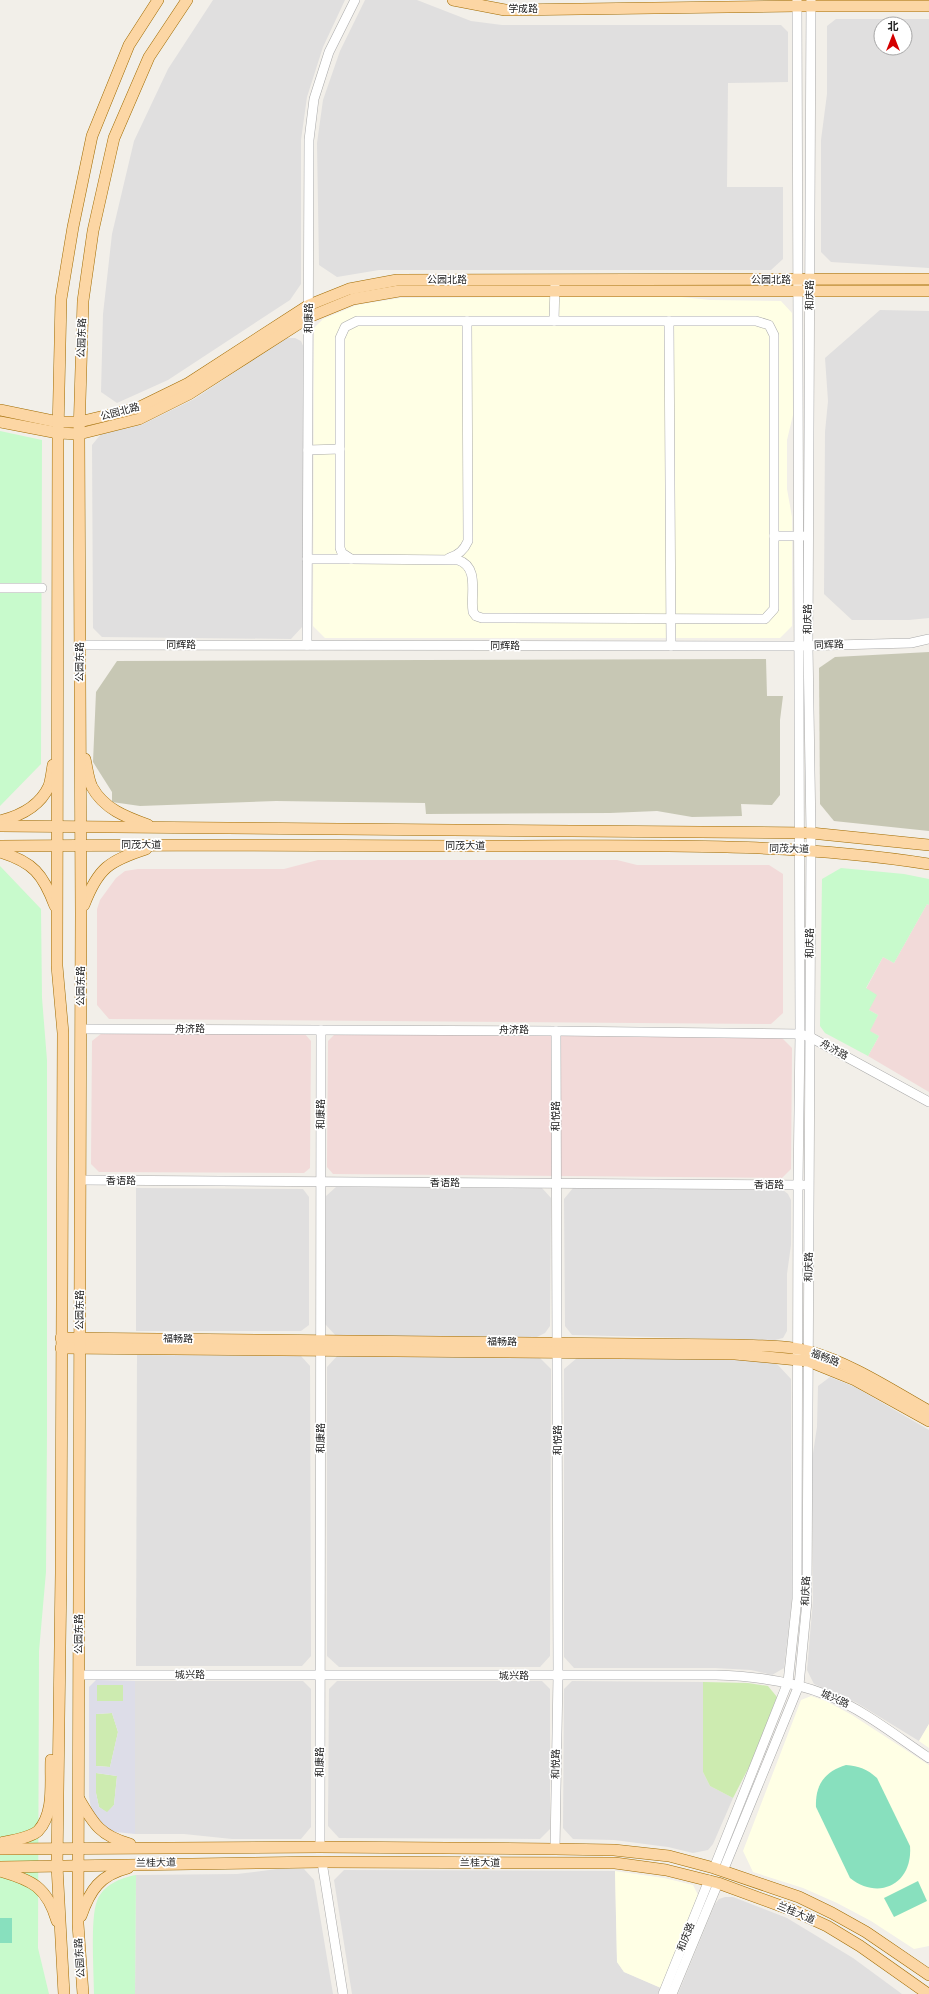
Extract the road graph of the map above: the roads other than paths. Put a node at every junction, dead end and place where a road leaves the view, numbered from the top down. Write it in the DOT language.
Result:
graph roads {
  1 [pos="158,0"];
  2 [pos="187,0"];
  3 [pos="355,0"];
  4 [pos="453,0"];
  5 [pos="797,3"];
  6 [pos="811,3"];
  7 [pos="929,6"];
  8 [pos="929,279"];
  9 [pos="555,280"];
  10 [pos="798,285"];
  11 [pos="810,285"];
  12 [pos="554,291"];
  13 [pos="929,291"];
  14 [pos="309,305"];
  15 [pos="309,317"];
  16 [pos="467,321"];
  17 [pos="554,321"];
  18 [pos="669,321"];
  19 [pos="0,410"];
  20 [pos="0,422"];
  21 [pos="58,422"];
  22 [pos="79,422"];
  23 [pos="58,433"];
  24 [pos="79,434"];
  25 [pos="340,449"];
  26 [pos="308,450"];
  27 [pos="774,536"];
  28 [pos="798,536"];
  29 [pos="809,536"];
  30 [pos="307,559"];
  31 [pos="351,559"];
  32 [pos="444,559"];
  33 [pos="0,588"];
  34 [pos="42,588"];
  35 [pos="670,618"];
  36 [pos="929,639"];
  37 [pos="80,644"];
  38 [pos="307,645"];
  39 [pos="671,646"];
  40 [pos="798,646"];
  41 [pos="808,646"];
  42 [pos="58,740"];
  43 [pos="80,741"];
  44 [pos="0,821"];
  45 [pos="0,826"];
  46 [pos="58,827"];
  47 [pos="81,827"];
  48 [pos="156,828"];
  49 [pos="798,833"];
  50 [pos="811,833"];
  51 [pos="58,845"];
  52 [pos="157,845"];
  53 [pos="929,845"];
  54 [pos="0,846"];
  55 [pos="82,846"];
  56 [pos="798,850"];
  57 [pos="811,850"];
  58 [pos="0,852"];
  59 [pos="929,864"];
  60 [pos="57,913"];
  61 [pos="82,913"];
  62 [pos="81,1029"];
  63 [pos="321,1030"];
  64 [pos="556,1031"];
  65 [pos="800,1034"];
  66 [pos="810,1037"];
  67 [pos="929,1102"];
  68 [pos="80,1180"];
  69 [pos="321,1182"];
  70 [pos="557,1184"];
  71 [pos="798,1185"];
  72 [pos="810,1185"];
  73 [pos="61,1343"];
  74 [pos="80,1343"];
  75 [pos="321,1345"];
  76 [pos="558,1347"];
  77 [pos="803,1355"];
  78 [pos="929,1411"];
  79 [pos="929,1421"];
  80 [pos="79,1675"];
  81 [pos="320,1675"];
  82 [pos="558,1676"];
  83 [pos="788,1682"];
  84 [pos="799,1685"];
  85 [pos="59,1728"];
  86 [pos="929,1758"];
  87 [pos="79,1799"];
  88 [pos="0,1844"];
  89 [pos="320,1847"];
  90 [pos="57,1848"];
  91 [pos="79,1848"];
  92 [pos="146,1848"];
  93 [pos="0,1849"];
  94 [pos="555,1849"];
  95 [pos="322,1862"];
  96 [pos="144,1863"];
  97 [pos="57,1866"];
  98 [pos="79,1866"];
  99 [pos="0,1867"];
  100 [pos="718,1869"];
  101 [pos="0,1871"];
  102 [pos="713,1882"];
  103 [pos="78,1924"];
  104 [pos="61,1934"];
  105 [pos="929,1975"];
  106 [pos="923,1992"];
  107 [pos="64,1994"];
  108 [pos="83,1994"];
  109 [pos="343,1994"];
  110 [pos="663,1994"];
  111 [pos="672,1994"];
  1 -- 21 [label="main road, 公园东路"];
  2 -- 22 [label="main road, 公园东路"];
  3 -- 14 [label="street, 和康路"];
  4 -- 5 [label="main road, 学成路"];
  5 -- 6 [label="main road, 学成路"];
  5 -- 10 [label="street, 和庆路"];
  6 -- 7 [label="main road, 学成路"];
  6 -- 11 [label="street, 和庆路"];
  8 -- 11 [label="main road, 公园北路"];
  9 -- 10 [label="main road, 公园北路"];
  9 -- 12 [label="street"];
  9 -- 14 [label="main road, 公园北路"];
  10 -- 11 [label="main road, 公园北路"];
  10 -- 12 [label="main road, 公园北路"];
  10 -- 28 [label="street, 和庆路"];
  11 -- 13 [label="main road, 公园北路"];
  11 -- 29 [label="street, 和庆路"];
  12 -- 15 [label="main road, 公园北路"];
  12 -- 17 [label="street"];
  14 -- 15 [label="street, 和康路"];
  14 -- 22 [label="main road, 公园北路"];
  15 -- 24 [label="main road, 公园北路"];
  15 -- 26 [label="street, 和康路"];
  16 -- 17 [label="street"];
  16 -- 25 [label="street"];
  16 -- 32 [label="street"];
  17 -- 18 [label="street"];
  18 -- 27 [label="street"];
  18 -- 35 [label="street"];
  19 -- 21 [label="main road, 公园北路"];
  20 -- 23 [label="main road, 公园北路"];
  21 -- 22 [label="main road, 公园北路"];
  21 -- 23 [label="main road, 公园东路"];
  22 -- 24 [label="main road, 公园东路"];
  23 -- 24 [label="main road, 公园北路"];
  23 -- 42 [label="main road, 公园东路"];
  24 -- 37 [label="main road, 公园东路"];
  25 -- 26 [label="street"];
  25 -- 31 [label="street"];
  26 -- 30 [label="street, 和康路"];
  27 -- 28 [label="street"];
  27 -- 35 [label="street"];
  28 -- 29 [label="street"];
  28 -- 40 [label="street, 和庆路"];
  29 -- 41 [label="street, 和庆路"];
  30 -- 31 [label="street"];
  30 -- 38 [label="street, 和康路"];
  31 -- 32 [label="street"];
  32 -- 35 [label="street"];
  33 -- 34 [label="street"];
  35 -- 39 [label="street"];
  36 -- 41 [label="street, 同辉路"];
  37 -- 38 [label="street, 同辉路"];
  37 -- 43 [label="main road, 公园东路"];
  38 -- 39 [label="street, 同辉路"];
  39 -- 40 [label="street, 同辉路"];
  40 -- 41 [label="street, 同辉路"];
  40 -- 49 [label="street, 和庆路"];
  41 -- 50 [label="street, 和庆路"];
  42 -- 44 [label="main road"];
  42 -- 46 [label="main road, 公园东路"];
  43 -- 47 [label="main road, 公园东路"];
  43 -- 48 [label="main road"];
  45 -- 46 [label="main road, 同茂大道"];
  46 -- 47 [label="main road, 同茂大道"];
  46 -- 51 [label="main road, 公园东路"];
  47 -- 48 [label="main road, 同茂大道"];
  47 -- 55 [label="main road, 公园东路"];
  48 -- 49 [label="main road, 同茂大道"];
  49 -- 50 [label="main road, 同茂大道"];
  49 -- 56 [label="street, 和庆路"];
  50 -- 53 [label="main road, 同茂大道"];
  50 -- 57 [label="street, 和庆路"];
  51 -- 54 [label="main road, 同茂大道"];
  51 -- 55 [label="main road, 同茂大道"];
  51 -- 60 [label="main road, 公园东路"];
  52 -- 55 [label="main road, 同茂大道"];
  52 -- 56 [label="main road, 同茂大道"];
  52 -- 61 [label="main road"];
  55 -- 61 [label="main road, 公园东路"];
  56 -- 57 [label="main road, 同茂大道"];
  56 -- 65 [label="street, 和庆路"];
  57 -- 59 [label="main road, 同茂大道"];
  57 -- 66 [label="street, 和庆路"];
  58 -- 60 [label="main road"];
  60 -- 73 [label="main road, 公园东路"];
  61 -- 62 [label="main road, 公园东路"];
  62 -- 63 [label="street, 舟济路"];
  62 -- 68 [label="main road, 公园东路"];
  63 -- 64 [label="street, 舟济路"];
  63 -- 69 [label="street, 和康路"];
  64 -- 65 [label="street, 舟济路"];
  64 -- 70 [label="street, 和悦路"];
  65 -- 66 [label="street, 舟济路"];
  65 -- 71 [label="street, 和庆路"];
  66 -- 67 [label="street, 舟济路"];
  66 -- 72 [label="street, 和庆路"];
  68 -- 69 [label="street, 香语路"];
  68 -- 74 [label="main road, 公园东路"];
  69 -- 70 [label="street, 香语路"];
  69 -- 75 [label="street, 和康路"];
  70 -- 71 [label="street, 香语路"];
  70 -- 76 [label="street, 和悦路"];
  71 -- 72 [label="street, 香语路"];
  71 -- 77 [label="street, 和庆路"];
  72 -- 77 [label="street, 和庆路"];
  73 -- 74 [label="main road, 福畅路"];
  73 -- 85 [label="main road, 公园东路"];
  74 -- 75 [label="main road, 福畅路"];
  74 -- 80 [label="main road, 公园东路"];
  75 -- 76 [label="main road, 福畅路"];
  75 -- 81 [label="street, 和康路"];
  76 -- 77 [label="main road, 福畅路"];
  76 -- 82 [label="street, 和悦路"];
  77 -- 78 [label="main road, 福畅路"];
  77 -- 79 [label="main road, 福畅路"];
  77 -- 83 [label="street, 和庆路"];
  77 -- 84 [label="street, 和庆路"];
  80 -- 81 [label="street, 城兴路"];
  80 -- 87 [label="main road, 公园东路"];
  81 -- 82 [label="street, 城兴路"];
  81 -- 89 [label="street, 和康路"];
  82 -- 83 [label="street, 城兴路"];
  82 -- 94 [label="street, 和悦路"];
  83 -- 84 [label="street, 城兴路"];
  83 -- 100 [label="street, 和庆路"];
  84 -- 86 [label="street, 城兴路"];
  84 -- 100 [label="street, 和庆路"];
  85 -- 88 [label="main road"];
  85 -- 90 [label="main road, 公园东路"];
  87 -- 91 [label="main road, 公园东路"];
  87 -- 92 [label="main road"];
  89 -- 92 [label="main road, 兰桂大道"];
  89 -- 94 [label="main road, 兰桂大道"];
  90 -- 91 [label="main road, 兰桂大道"];
  90 -- 93 [label="main road, 兰桂大道"];
  90 -- 97 [label="main road, 公园东路"];
  91 -- 92 [label="main road, 兰桂大道"];
  91 -- 98 [label="main road, 公园东路"];
  94 -- 100 [label="main road, 兰桂大道"];
  95 -- 96 [label="main road, 兰桂大道"];
  95 -- 102 [label="main road, 兰桂大道"];
  95 -- 109 [label="street"];
  96 -- 98 [label="main road, 兰桂大道"];
  96 -- 103 [label="main road"];
  97 -- 98 [label="main road, 兰桂大道"];
  97 -- 99 [label="main road, 兰桂大道"];
  97 -- 104 [label="main road, 公园东路"];
  98 -- 103 [label="main road, 公园东路"];
  100 -- 105 [label="main road, 兰桂大道"];
  101 -- 104 [label="main road"];
  102 -- 106 [label="main road, 兰桂大道"];
  102 -- 110 [label="street, 和庆路"];
  102 -- 111 [label="street, 和庆路"];
  103 -- 108 [label="main road, 公园东路"];
  104 -- 107 [label="main road, 公园东路"];
  105 -- 106 [label="main road"];
}
